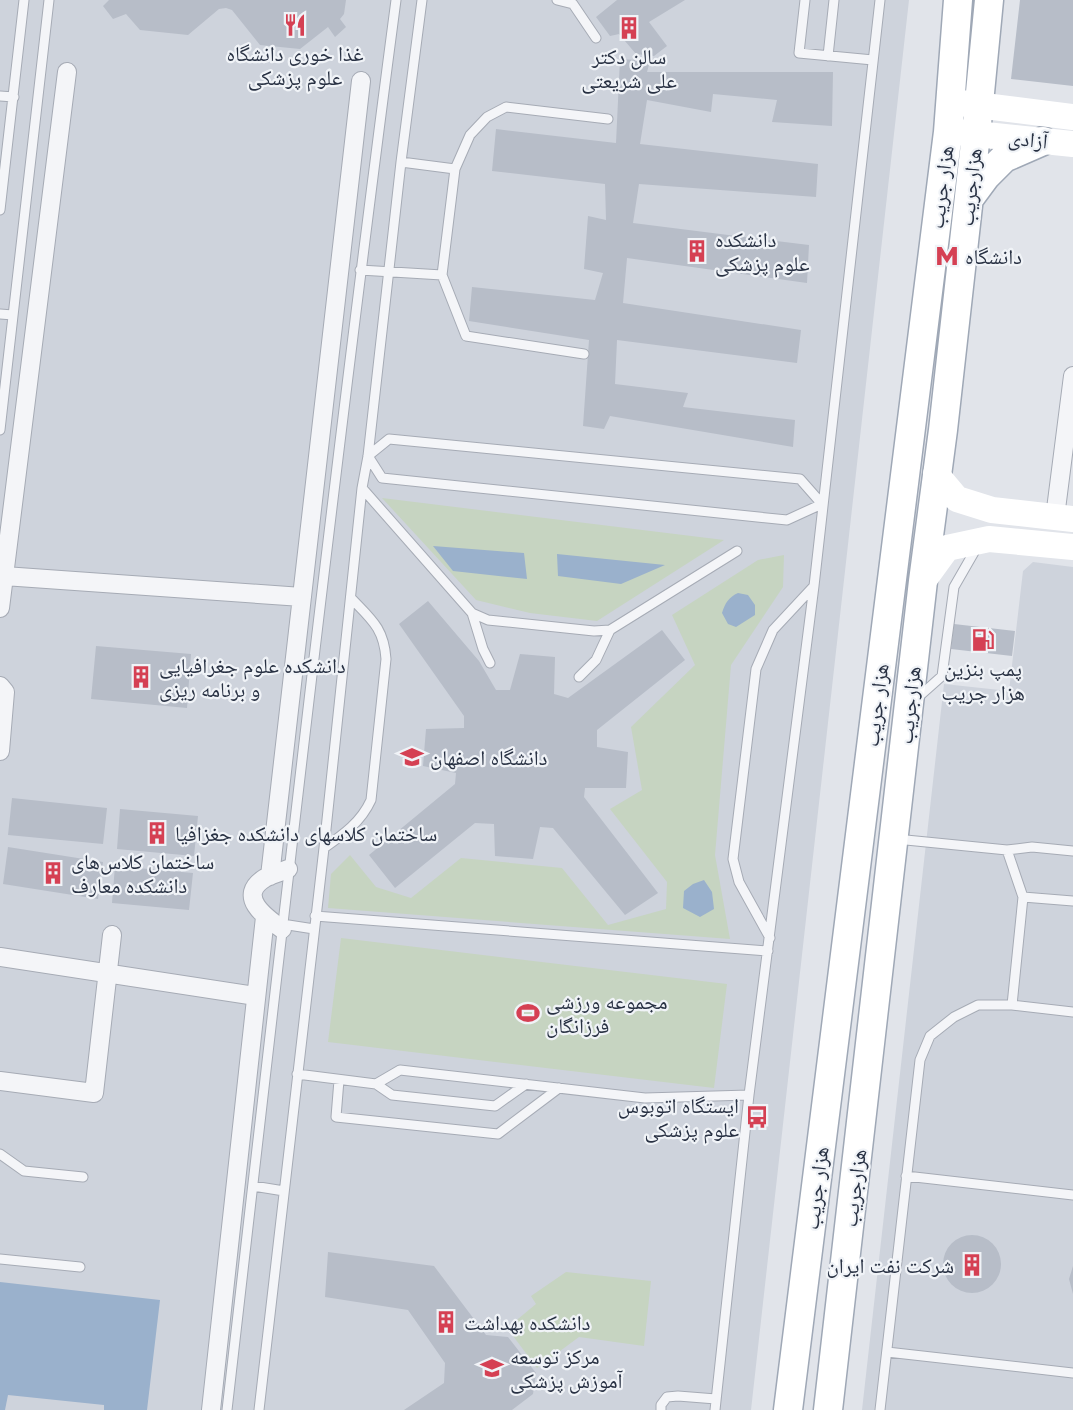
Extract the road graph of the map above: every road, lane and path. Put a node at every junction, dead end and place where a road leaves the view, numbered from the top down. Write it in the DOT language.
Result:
graph roads {
  1 [pos="24,0"];
  2 [pos="49,0"];
  3 [pos="396,0"];
  4 [pos="422,0"];
  5 [pos="557,0"];
  6 [pos="805,0"];
  7 [pos="834,0"];
  8 [pos="880,0"];
  9 [pos="958,0"];
  10 [pos="989,0"];
  11 [pos="596,38"];
  12 [pos="828,56"];
  13 [pos="873,60"];
  14 [pos="68,72"];
  15 [pos="361,81"];
  16 [pos="0,96"];
  17 [pos="14,97"];
  18 [pos="951,103"];
  19 [pos="979,105"];
  20 [pos="1073,117"];
  21 [pos="608,118"];
  22 [pos="948,132"];
  23 [pos="976,134"];
  24 [pos="1043,141"];
  25 [pos="1073,144"];
  26 [pos="401,162"];
  27 [pos="455,169"];
  28 [pos="969,199"];
  29 [pos="0,210"];
  30 [pos="360,270"];
  31 [pos="389,272"];
  32 [pos="442,275"];
  33 [pos="0,314"];
  34 [pos="13,315"];
  35 [pos="584,354"];
  36 [pos="1073,376"];
  37 [pos="0,430"];
  38 [pos="1069,433"];
  39 [pos="368,456"];
  40 [pos="936,474"];
  41 [pos="362,488"];
  42 [pos="822,504"];
  43 [pos="1064,518"];
  44 [pos="981,541"];
  45 [pos="1073,546"];
  46 [pos="736,551"];
  47 [pos="4,576"];
  48 [pos="923,580"];
  49 [pos="814,586"];
  50 [pos="302,597"];
  51 [pos="351,598"];
  52 [pos="0,608"];
  53 [pos="472,613"];
  54 [pos="610,630"];
  55 [pos="490,663"];
  56 [pos="579,677"];
  57 [pos="0,687"];
  58 [pos="909,706"];
  59 [pos="0,751"];
  60 [pos="894,838"];
  61 [pos="324,848"];
  62 [pos="1007,850"];
  63 [pos="1073,851"];
  64 [pos="288,869"];
  65 [pos="270,876"];
  66 [pos="1023,897"];
  67 [pos="1073,901"];
  68 [pos="315,916"];
  69 [pos="265,917"];
  70 [pos="282,927"];
  71 [pos="314,929"];
  72 [pos="112,935"];
  73 [pos="770,939"];
  74 [pos="768,951"];
  75 [pos="0,957"];
  76 [pos="108,973"];
  77 [pos="256,996"];
  78 [pos="1012,1005"];
  79 [pos="1073,1012"];
  80 [pos="297,1074"];
  81 [pos="339,1080"];
  82 [pos="0,1081"];
  83 [pos="376,1084"];
  84 [pos="526,1084"];
  85 [pos="559,1088"];
  86 [pos="749,1095"];
  87 [pos="0,1155"];
  88 [pos="906,1176"];
  89 [pos="83,1177"];
  90 [pos="253,1186"];
  91 [pos="284,1191"];
  92 [pos="1073,1195"];
  93 [pos="0,1259"];
  94 [pos="80,1267"];
  95 [pos="887,1352"];
  96 [pos="1073,1373"];
  97 [pos="716,1399"];
  98 [pos="211,1410"];
  99 [pos="227,1410"];
  100 [pos="259,1410"];
  101 [pos="661,1410"];
  102 [pos="715,1410"];
  103 [pos="788,1410"];
  104 [pos="828,1410"];
  105 [pos="880,1410"];
  1 -- 17 [label="lane"];
  2 -- 34 [label="lane"];
  3 -- 30 [label="lane"];
  4 -- 26 [label="lane"];
  5 -- 11 [label="lane"];
  6 -- 12 [label="lane"];
  7 -- 12 [label="lane"];
  8 -- 13 [label="lane"];
  9 -- 18 [label="main road, هزار جریب"];
  10 -- 19 [label="main road, هزارجریب"];
  12 -- 13 [label="lane"];
  13 -- 42 [label="lane"];
  14 -- 47 [label="street"];
  15 -- 50 [label="street"];
  16 -- 17 [label="lane"];
  17 -- 29 [label="lane"];
  18 -- 19 [label="main road, آزادی"];
  18 -- 22 [label="main road, هزار جریب"];
  19 -- 20 [label="main road, آزادی"];
  19 -- 23 [label="main road, هزارجریب"];
  21 -- 27 [label="lane"];
  22 -- 23 [label="main road, آزادی"];
  22 -- 103 [label="main road, هزار جریب"];
  23 -- 24 [label="main road, آزادی"];
  23 -- 28 [label="main road, هزارجریب"];
  24 -- 25 [label="main road, آزادی"];
  24 -- 28 [label="main road"];
  26 -- 27 [label="lane"];
  26 -- 31 [label="lane"];
  27 -- 32 [label="lane"];
  28 -- 40 [label="main road, هزارجریب"];
  30 -- 31 [label="lane"];
  30 -- 64 [label="lane"];
  31 -- 32 [label="lane"];
  31 -- 39 [label="lane"];
  32 -- 35 [label="lane"];
  33 -- 34 [label="lane"];
  34 -- 37 [label="lane"];
  36 -- 38 [label="street"];
  38 -- 43 [label="street"];
  39 -- 41 [label="lane"];
  39 -- 42 [label="lane"];
  39 -- 42 [label="lane"];
  40 -- 43 [label="main road"];
  40 -- 48 [label="main road, هزارجریب"];
  41 -- 51 [label="lane"];
  41 -- 53 [label="lane"];
  42 -- 49 [label="lane"];
  44 -- 45 [label="main road"];
  44 -- 48 [label="main road"];
  44 -- 58 [label="lane"];
  46 -- 54 [label="lane"];
  47 -- 50 [label="street"];
  47 -- 52 [label="street"];
  48 -- 58 [label="main road, هزارجریب"];
  49 -- 73 [label="lane"];
  49 -- 73 [label="lane"];
  50 -- 65 [label="street"];
  51 -- 61 [label="lane"];
  51 -- 61 [label="lane"];
  53 -- 54 [label="lane"];
  53 -- 55 [label="lane"];
  54 -- 56 [label="lane"];
  57 -- 59 [label="street"];
  58 -- 60 [label="main road, هزارجریب"];
  60 -- 62 [label="lane"];
  60 -- 104 [label="main road, هزارجریب"];
  61 -- 68 [label="lane"];
  62 -- 63 [label="lane"];
  62 -- 66 [label="lane"];
  64 -- 65 [label="street"];
  64 -- 70 [label="lane"];
  65 -- 69 [label="street"];
  66 -- 67 [label="lane"];
  66 -- 78 [label="lane"];
  68 -- 71 [label="lane"];
  68 -- 74 [label="lane"];
  69 -- 70 [label="street"];
  69 -- 77 [label="street"];
  70 -- 71 [label="lane"];
  70 -- 90 [label="lane"];
  71 -- 80 [label="lane"];
  72 -- 76 [label="street"];
  73 -- 74 [label="lane"];
  74 -- 86 [label="lane"];
  75 -- 76 [label="street"];
  76 -- 77 [label="street"];
  76 -- 82 [label="street"];
  77 -- 98 [label="street"];
  78 -- 79 [label="lane"];
  78 -- 88 [label="lane"];
  80 -- 81 [label="lane"];
  80 -- 91 [label="lane"];
  81 -- 83 [label="lane"];
  81 -- 85 [label="lane"];
  83 -- 84 [label="lane"];
  83 -- 84 [label="lane"];
  84 -- 85 [label="lane"];
  85 -- 86 [label="lane"];
  86 -- 97 [label="lane"];
  87 -- 89 [label="lane"];
  88 -- 92 [label="lane"];
  88 -- 95 [label="lane"];
  90 -- 91 [label="lane"];
  90 -- 99 [label="lane"];
  91 -- 100 [label="lane"];
  93 -- 94 [label="lane"];
  95 -- 96 [label="lane"];
  95 -- 105 [label="lane"];
  97 -- 101 [label="lane"];
  97 -- 102 [label="lane"];
}
